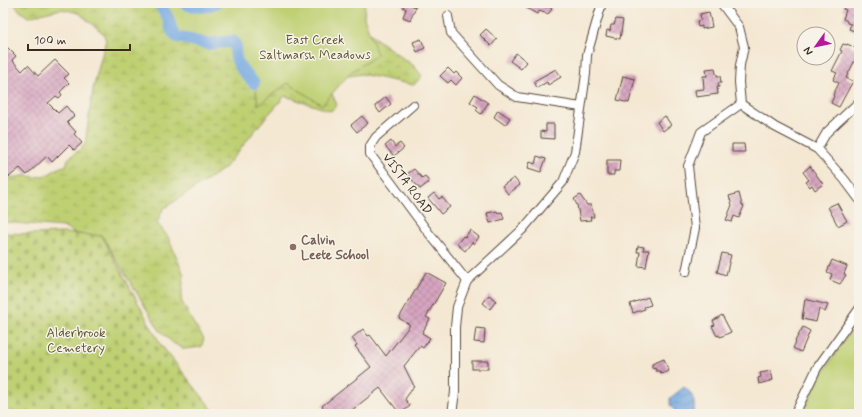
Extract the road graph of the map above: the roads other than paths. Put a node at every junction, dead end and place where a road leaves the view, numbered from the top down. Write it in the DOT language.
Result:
graph roads {
  1 [pos="5,3"];
  2 [pos="602,3"];
  3 [pos="722,3"];
  4 [pos="3,5"];
  5 [pos="448,16"];
  6 [pos="859,102"];
  7 [pos="741,104"];
  8 [pos="413,105"];
  9 [pos="581,107"];
  10 [pos="817,149"];
  11 [pos="859,199"];
  12 [pos="686,272"];
  13 [pos="467,281"];
  14 [pos="859,309"];
  15 [pos="452,414"];
  16 [pos="795,414"];
  1 -- 4 [label="street"];
  2 -- 9 [label="street"];
  3 -- 7 [label="street"];
  5 -- 9 [label="street"];
  6 -- 10 [label="street"];
  7 -- 10 [label="street"];
  7 -- 12 [label="street"];
  8 -- 13 [label="street, VISTA ROAD"];
  9 -- 13 [label="street"];
  10 -- 11 [label="street"];
  13 -- 15 [label="street"];
  14 -- 16 [label="street"];
}
